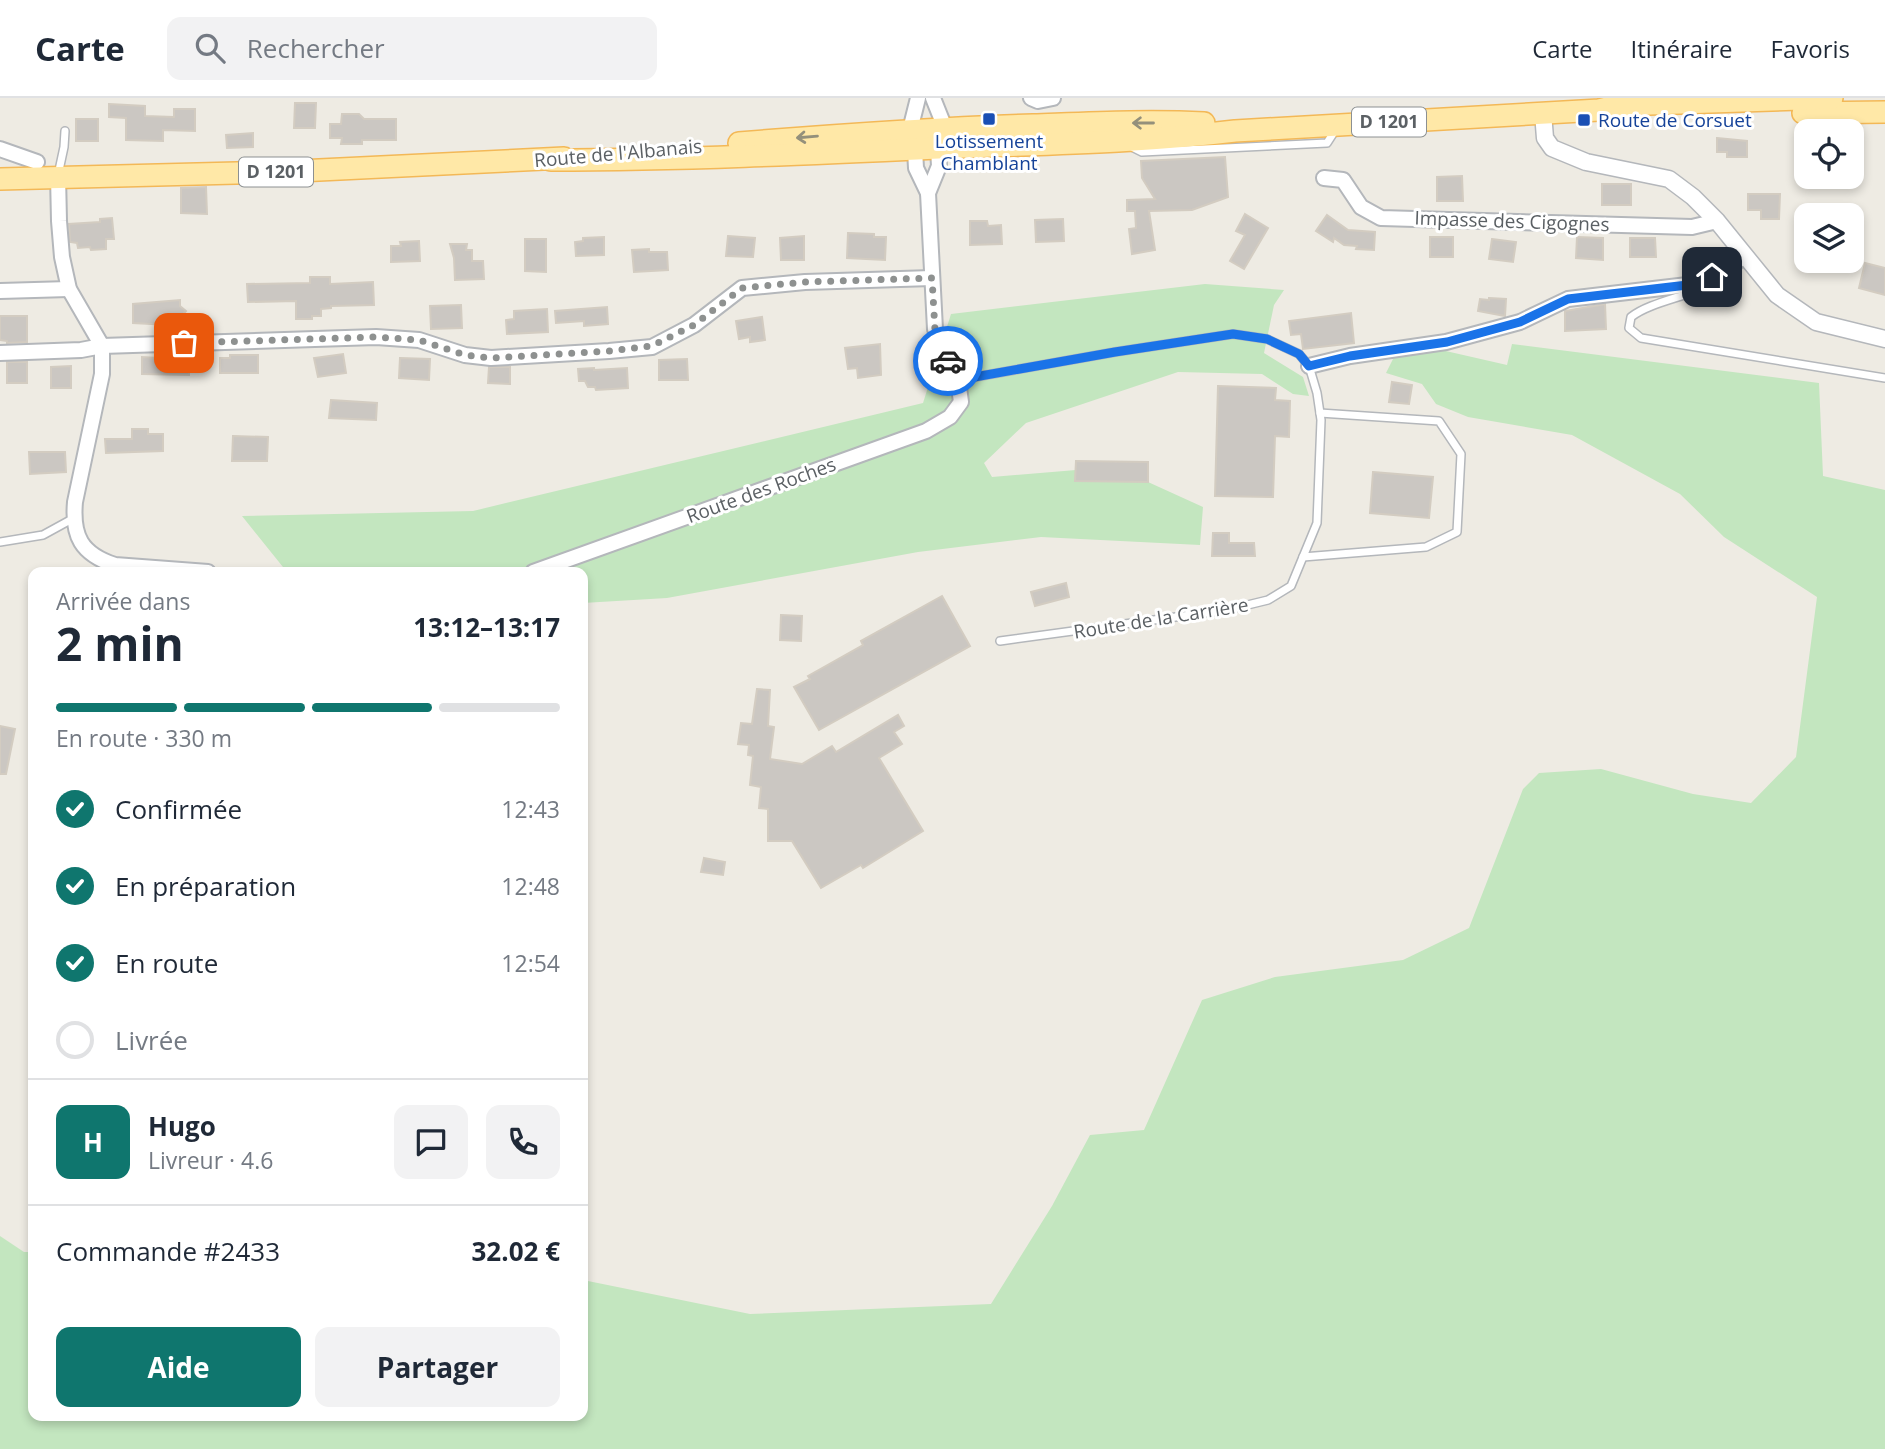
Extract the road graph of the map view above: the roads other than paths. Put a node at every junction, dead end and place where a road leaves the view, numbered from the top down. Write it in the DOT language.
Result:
graph roads {
  1 [pos="918,98"];
  2 [pos="933,98"];
  3 [pos="1031,98"];
  4 [pos="1053,98"];
  5 [pos="1832,98"];
  6 [pos="1599,110"];
  7 [pos="1885,112"];
  8 [pos="1542,113"];
  9 [pos="1339,125"];
  10 [pos="65,131"];
  11 [pos="1235,131"];
  12 [pos="926,138"];
  13 [pos="1120,141"];
  14 [pos="0,149"];
  15 [pos="551,160"];
  16 [pos="37,162"];
  17 [pos="58,176"];
  18 [pos="0,178"];
  19 [pos="1324,178"];
  20 [pos="928,193"];
  21 [pos="1717,221"];
  22 [pos="1743,256"];
  23 [pos="932,278"];
  24 [pos="1696,284"];
  25 [pos="69,289"];
  26 [pos="0,291"];
  27 [pos="1885,339"];
  28 [pos="102,346"];
  29 [pos="0,353"];
  30 [pos="1309,366"];
  31 [pos="1885,378"];
  32 [pos="958,380"];
  33 [pos="1320,413"];
  34 [pos="74,518"];
  35 [pos="0,542"];
  36 [pos="1303,557"];
  37 [pos="150,567"];
  38 [pos="547,567"];
  39 [pos="1000,641"];
  1 -- 12 [label="street"];
  2 -- 12 [label="street"];
  3 -- 4 [label="street"];
  5 -- 6 [label="main road, Route de l'Albanais / D 1201"];
  6 -- 7 [label="main road, Route de l'Albanais / D 1201"];
  6 -- 8 [label="main road, Route de l'Albanais / D 1201"];
  8 -- 9 [label="main road, Route de l'Albanais / D 1201"];
  8 -- 21 [label="street"];
  9 -- 11 [label="main road, Route de l'Albanais / D 1201"];
  9 -- 13 [label="lane"];
  10 -- 17 [label="lane"];
  11 -- 12 [label="main road, Route de l'Albanais / D 1201, one-way"];
  11 -- 13 [label="main road, Route de l'Albanais / D 1201"];
  12 -- 13 [label="main road, Route de l'Albanais / D 1201"];
  12 -- 15 [label="main road, Route de l'Albanais / D 1201, one-way"];
  12 -- 15 [label="main road"];
  12 -- 20 [label="street"];
  12 -- 20 [label="street"];
  14 -- 16 [label="street"];
  15 -- 17 [label="main road, Route de l'Albanais / D 1201"];
  17 -- 18 [label="main road, Route de l'Albanais / D 1201"];
  17 -- 25 [label="street"];
  19 -- 21 [label="street, Impasse des Cigognes"];
  20 -- 23 [label="street"];
  21 -- 22 [label="street"];
  22 -- 24 [label="street"];
  22 -- 27 [label="street"];
  23 -- 28 [label="street"];
  23 -- 32 [label="street"];
  24 -- 30 [label="street"];
  24 -- 31 [label="lane"];
  25 -- 26 [label="street"];
  25 -- 28 [label="street"];
  28 -- 29 [label="street"];
  28 -- 34 [label="street"];
  30 -- 32 [label="lane"];
  30 -- 33 [label="lane, Route de la Carrière"];
  32 -- 38 [label="street, Route des Roches"];
  33 -- 36 [label="lane, Route de la Carrière"];
  33 -- 36 [label="lane"];
  34 -- 35 [label="lane"];
  34 -- 37 [label="street"];
  36 -- 39 [label="lane, Route de la Carrière"];
}
